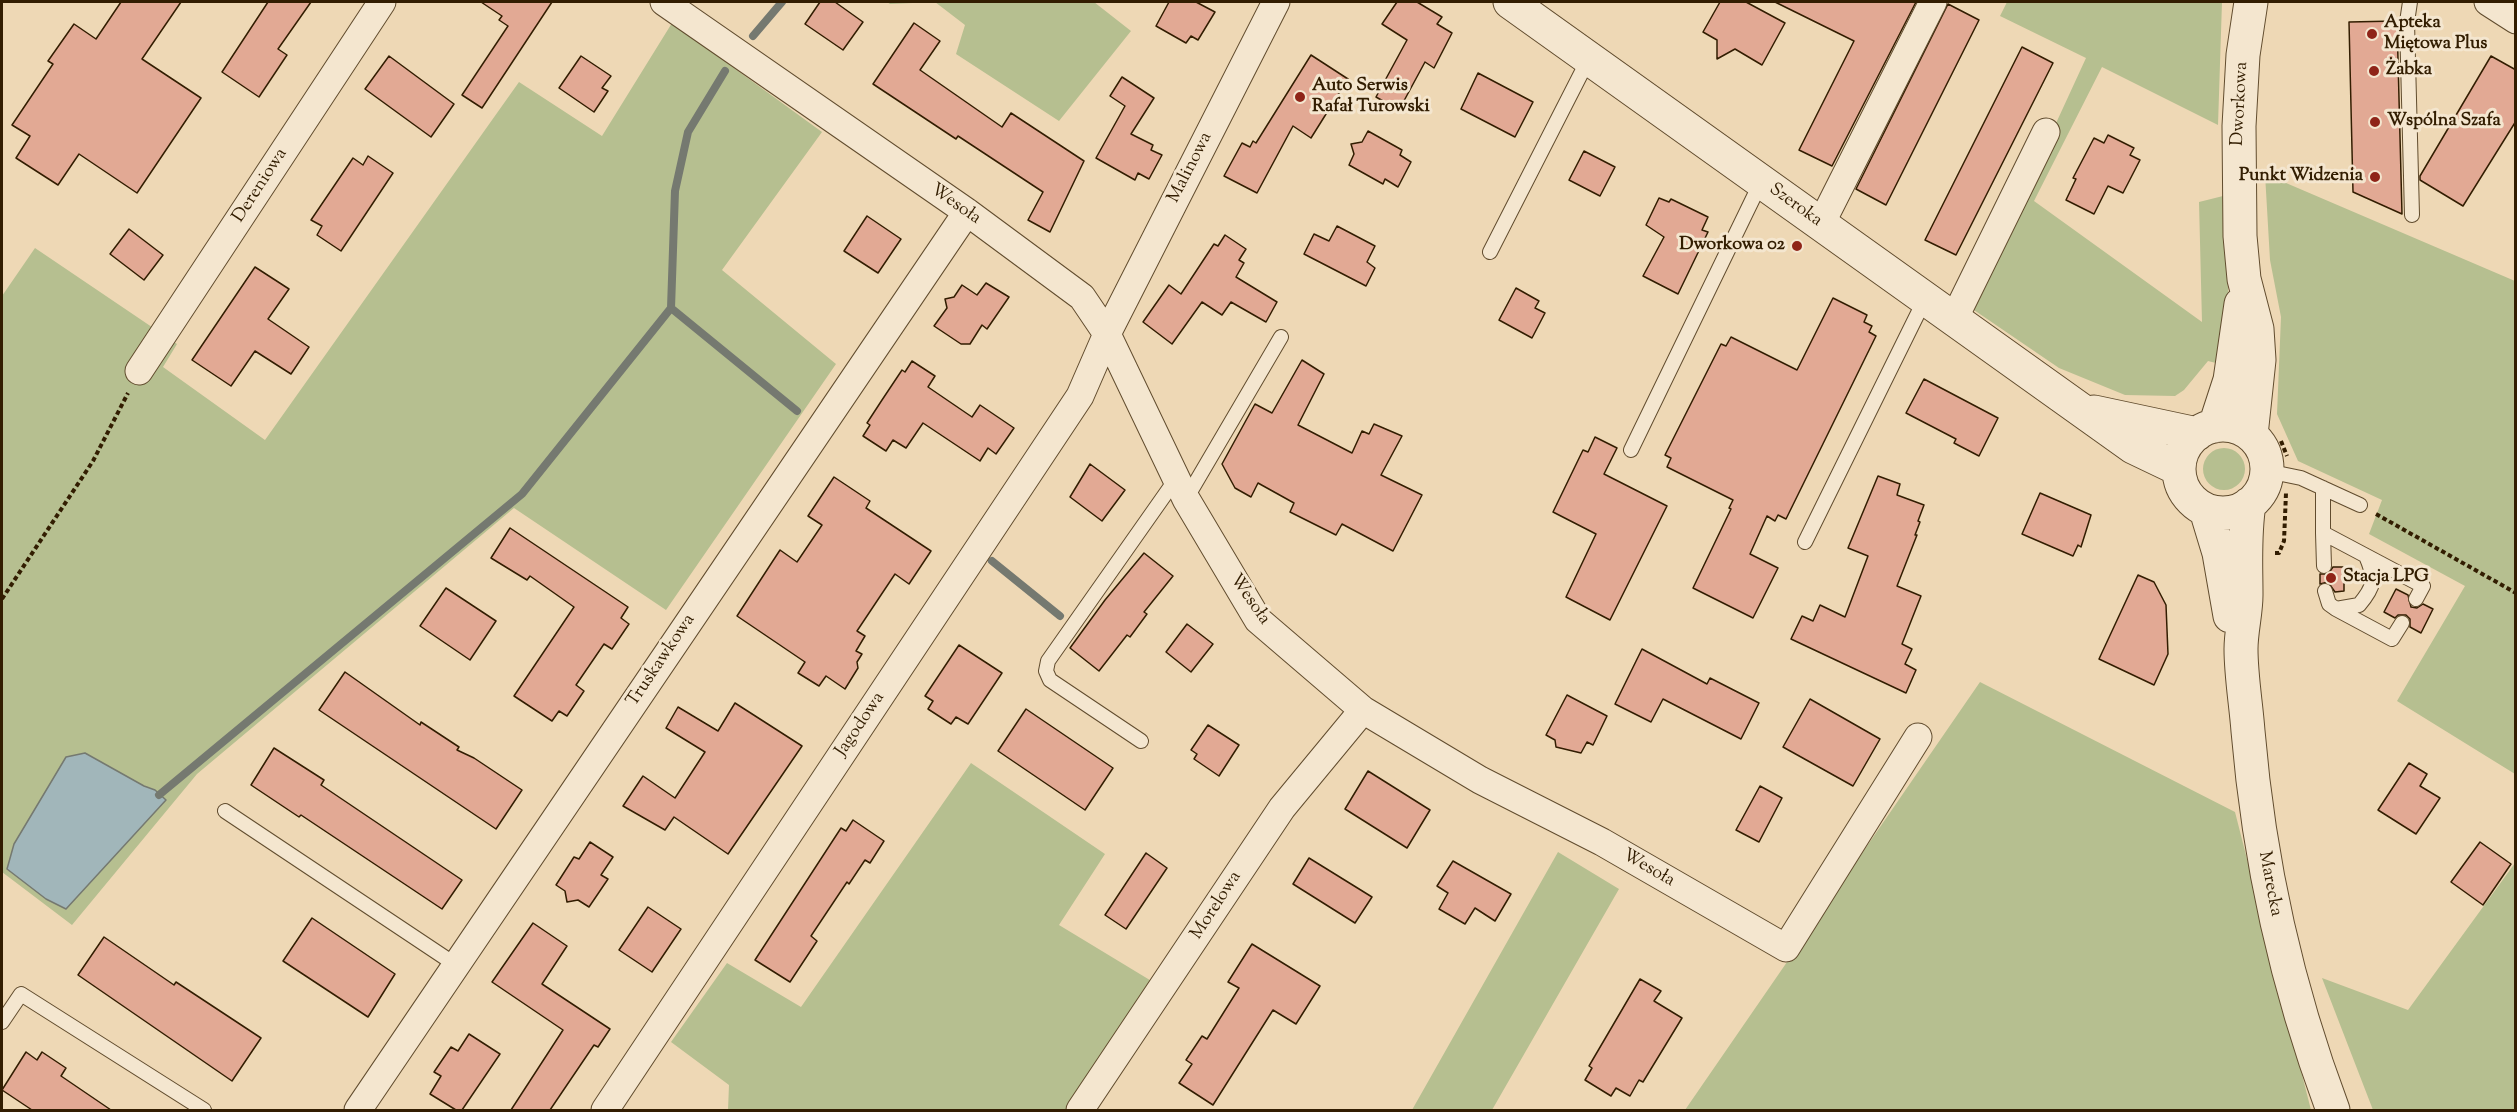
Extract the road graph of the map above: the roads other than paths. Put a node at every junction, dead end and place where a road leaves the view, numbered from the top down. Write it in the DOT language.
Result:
graph roads {
  1 [pos="382,2"];
  2 [pos="664,2"];
  3 [pos="1276,2"];
  4 [pos="1510,2"];
  5 [pos="1933,2"];
  6 [pos="2252,2"];
  7 [pos="2410,2"];
  8 [pos="2487,2"];
  9 [pos="2516,20"];
  10 [pos="1589,57"];
  11 [pos="2046,132"];
  12 [pos="1761,181"];
  13 [pos="966,212"];
  14 [pos="2412,215"];
  15 [pos="1821,224"];
  16 [pos="1490,252"];
  17 [pos="2244,279"];
  18 [pos="1926,298"];
  19 [pos="1954,319"];
  20 [pos="1107,334"];
  21 [pos="1281,337"];
  22 [pos="140,371"];
  23 [pos="2081,409"];
  24 [pos="2206,430"];
  25 [pos="2251,435"];
  26 [pos="1631,450"];
  27 [pos="2179,469"];
  28 [pos="2276,482"];
  29 [pos="2323,488"];
  30 [pos="1181,489"];
  31 [pos="2249,504"];
  32 [pos="2360,505"];
  33 [pos="2206,510"];
  34 [pos="2323,533"];
  35 [pos="1804,542"];
  36 [pos="2366,556"];
  37 [pos="2324,566"];
  38 [pos="2325,591"];
  39 [pos="2416,599"];
  40 [pos="2336,609"];
  41 [pos="2402,623"];
  42 [pos="2241,649"];
  43 [pos="1364,710"];
  44 [pos="1918,737"];
  45 [pos="1141,741"];
  46 [pos="225,811"];
  47 [pos="456,965"];
  48 [pos="2,1022"];
  49 [pos="204,1110"];
  50 [pos="358,1110"];
  51 [pos="604,1110"];
  52 [pos="1080,1110"];
  53 [pos="2333,1110"];
  1 -- 22 [label="street, Dereniowa"];
  2 -- 13 [label="street, Wesoła"];
  3 -- 20 [label="street, Malinowa"];
  4 -- 10 [label="street, Szeroka"];
  5 -- 15 [label="street"];
  6 -- 17 [label="street, Dworkowa"];
  7 -- 14 [label="lane"];
  8 -- 9 [label="street"];
  10 -- 12 [label="street, Szeroka"];
  10 -- 16 [label="lane"];
  11 -- 19 [label="street"];
  12 -- 15 [label="street, Szeroka"];
  12 -- 26 [label="lane"];
  13 -- 20 [label="street, Wesoła"];
  13 -- 47 [label="street, Truskawkowa"];
  15 -- 18 [label="street, Szeroka"];
  17 -- 24 [label="street, Dworkowa"];
  17 -- 25 [label="street, Dworkowa"];
  18 -- 19 [label="street, Szeroka"];
  18 -- 35 [label="lane"];
  19 -- 23 [label="street, Szeroka"];
  20 -- 30 [label="street, Wesoła"];
  20 -- 51 [label="street, Jagodowa"];
  21 -- 30 [label="lane"];
  23 -- 24 [label="street, Szeroka"];
  23 -- 27 [label="street, Szeroka"];
  24 -- 25 [label="street"];
  24 -- 27 [label="street"];
  25 -- 28 [label="street"];
  27 -- 33 [label="street"];
  28 -- 29 [label="lane"];
  28 -- 31 [label="street"];
  29 -- 32 [label="lane"];
  29 -- 34 [label="lane"];
  30 -- 43 [label="street, Wesoła"];
  30 -- 45 [label="lane"];
  31 -- 33 [label="street"];
  31 -- 42 [label="street, Marecka"];
  33 -- 42 [label="street, Marecka"];
  34 -- 36 [label="lane"];
  34 -- 37 [label="lane"];
  36 -- 39 [label="lane"];
  36 -- 40 [label="lane"];
  38 -- 40 [label="lane"];
  40 -- 41 [label="lane"];
  42 -- 53 [label="street, Marecka"];
  43 -- 44 [label="street, Wesoła"];
  43 -- 52 [label="street, Morelowa"];
  46 -- 47 [label="lane"];
  47 -- 50 [label="street, Truskawkowa"];
  48 -- 49 [label="lane"];
}
